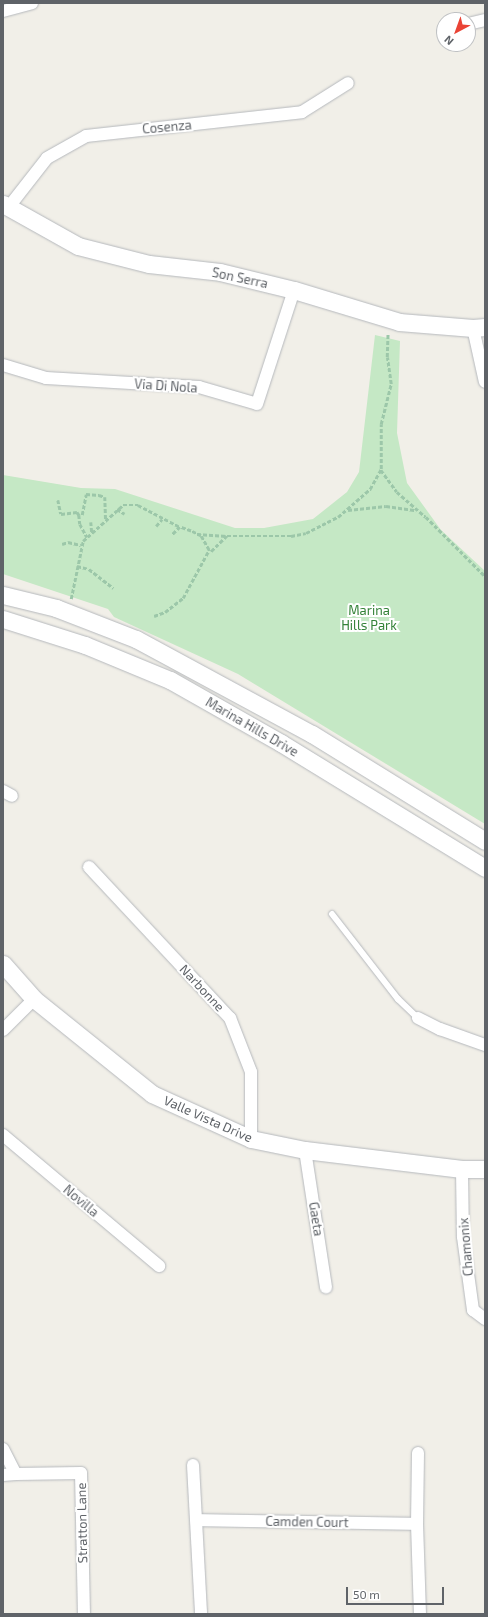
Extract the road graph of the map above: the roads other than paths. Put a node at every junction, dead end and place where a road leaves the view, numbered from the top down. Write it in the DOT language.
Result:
graph roads {
  1 [pos="32,3"];
  2 [pos="3,11"];
  3 [pos="348,83"];
  4 [pos="5,206"];
  5 [pos="294,290"];
  6 [pos="479,328"];
  7 [pos="3,365"];
  8 [pos="485,382"];
  9 [pos="3,595"];
  10 [pos="3,619"];
  11 [pos="485,841"];
  12 [pos="89,867"];
  13 [pos="485,868"];
  14 [pos="332,914"];
  15 [pos="3,964"];
  16 [pos="34,999"];
  17 [pos="418,1018"];
  18 [pos="3,1030"];
  19 [pos="485,1045"];
  20 [pos="3,1135"];
  21 [pos="251,1139"];
  22 [pos="305,1150"];
  23 [pos="462,1169"];
  24 [pos="485,1169"];
  25 [pos="159,1266"];
  26 [pos="326,1287"];
  27 [pos="485,1319"];
  28 [pos="3,1449"];
  29 [pos="418,1453"];
  30 [pos="193,1465"];
  31 [pos="16,1474"];
  32 [pos="3,1475"];
  33 [pos="197,1520"];
  34 [pos="417,1524"];
  35 [pos="84,1614"];
  36 [pos="201,1614"];
  37 [pos="420,1614"];
  1 -- 2 [label="street"];
  3 -- 4 [label="street, Cosenza"];
  4 -- 5 [label="street, Son Serra"];
  5 -- 6 [label="street, Son Serra"];
  5 -- 7 [label="street, Via Di Nola"];
  6 -- 8 [label="street"];
  9 -- 11 [label="street, Marina Hills Drive"];
  10 -- 13 [label="street, Marina Hills Drive"];
  12 -- 21 [label="street, Narbonne"];
  14 -- 17 [label="lane"];
  15 -- 16 [label="street, Valle Vista Drive"];
  16 -- 18 [label="street"];
  16 -- 21 [label="street, Valle Vista Drive"];
  17 -- 19 [label="street"];
  20 -- 25 [label="street, Novilla"];
  21 -- 22 [label="street, Valle Vista Drive"];
  22 -- 23 [label="street, Valle Vista Drive"];
  22 -- 26 [label="street, Gaeta"];
  23 -- 24 [label="street, Valle Vista Drive"];
  23 -- 27 [label="street, Chamonix"];
  28 -- 31 [label="street"];
  29 -- 34 [label="street"];
  30 -- 33 [label="street"];
  31 -- 32 [label="street, Stratton Lane"];
  31 -- 35 [label="street, Stratton Lane"];
  33 -- 34 [label="street, Camden Court"];
  33 -- 36 [label="street"];
  34 -- 37 [label="street"];
}
